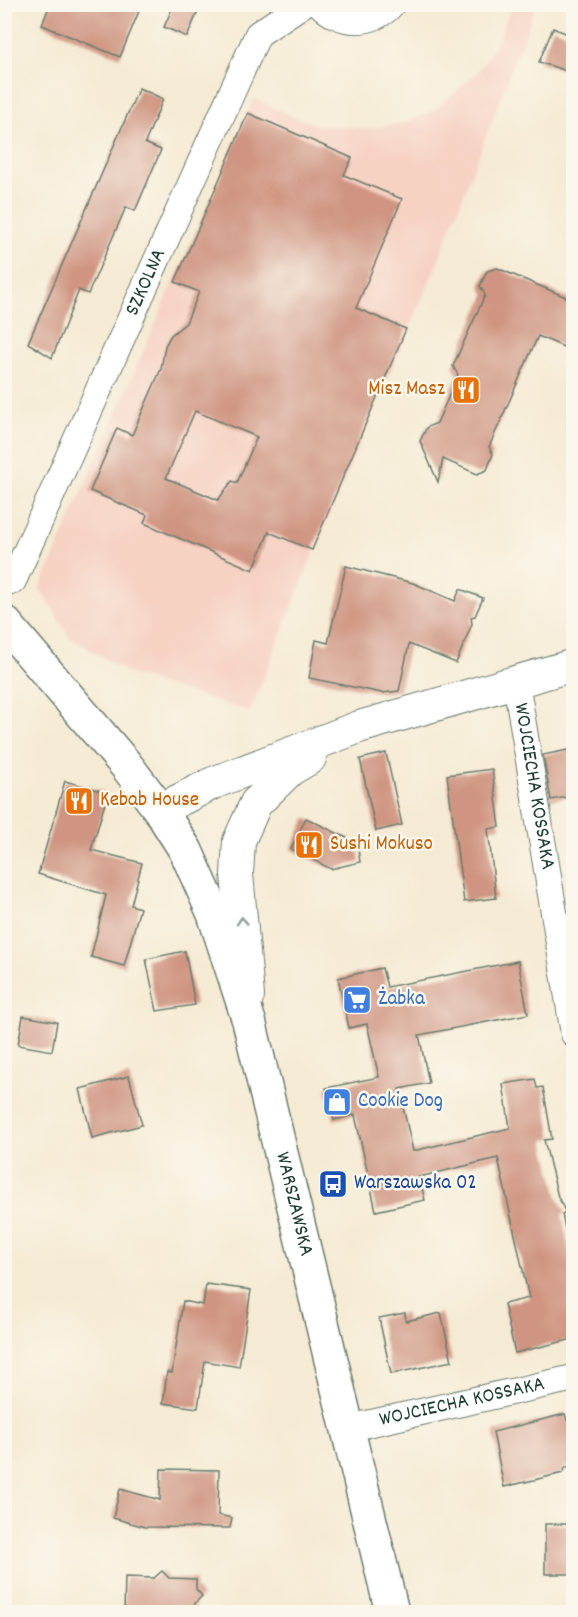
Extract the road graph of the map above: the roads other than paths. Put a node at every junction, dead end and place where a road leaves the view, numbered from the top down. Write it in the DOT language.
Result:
graph roads {
  1 [pos="303,4"];
  2 [pos="320,4"];
  3 [pos="392,4"];
  4 [pos="13,581"];
  5 [pos="4,622"];
  6 [pos="573,665"];
  7 [pos="516,682"];
  8 [pos="359,727"];
  9 [pos="160,810"];
  10 [pos="249,1021"];
  11 [pos="573,1034"];
  12 [pos="573,1378"];
  13 [pos="349,1428"];
  14 [pos="392,1612"];
  1 -- 4 [label="street, SZKOLNA"];
  2 -- 3 [label="street"];
  5 -- 9 [label="main road, WARSZAWSKA"];
  6 -- 7 [label="street"];
  7 -- 8 [label="street"];
  7 -- 11 [label="street, WOJCIECHA KOSSAKA"];
  8 -- 9 [label="street"];
  10 -- 8 [label="street, one-way"];
  9 -- 10 [label="main road, WARSZAWSKA"];
  10 -- 13 [label="main road, WARSZAWSKA"];
  12 -- 13 [label="street, WOJCIECHA KOSSAKA"];
  13 -- 14 [label="main road, WARSZAWSKA"];
}
